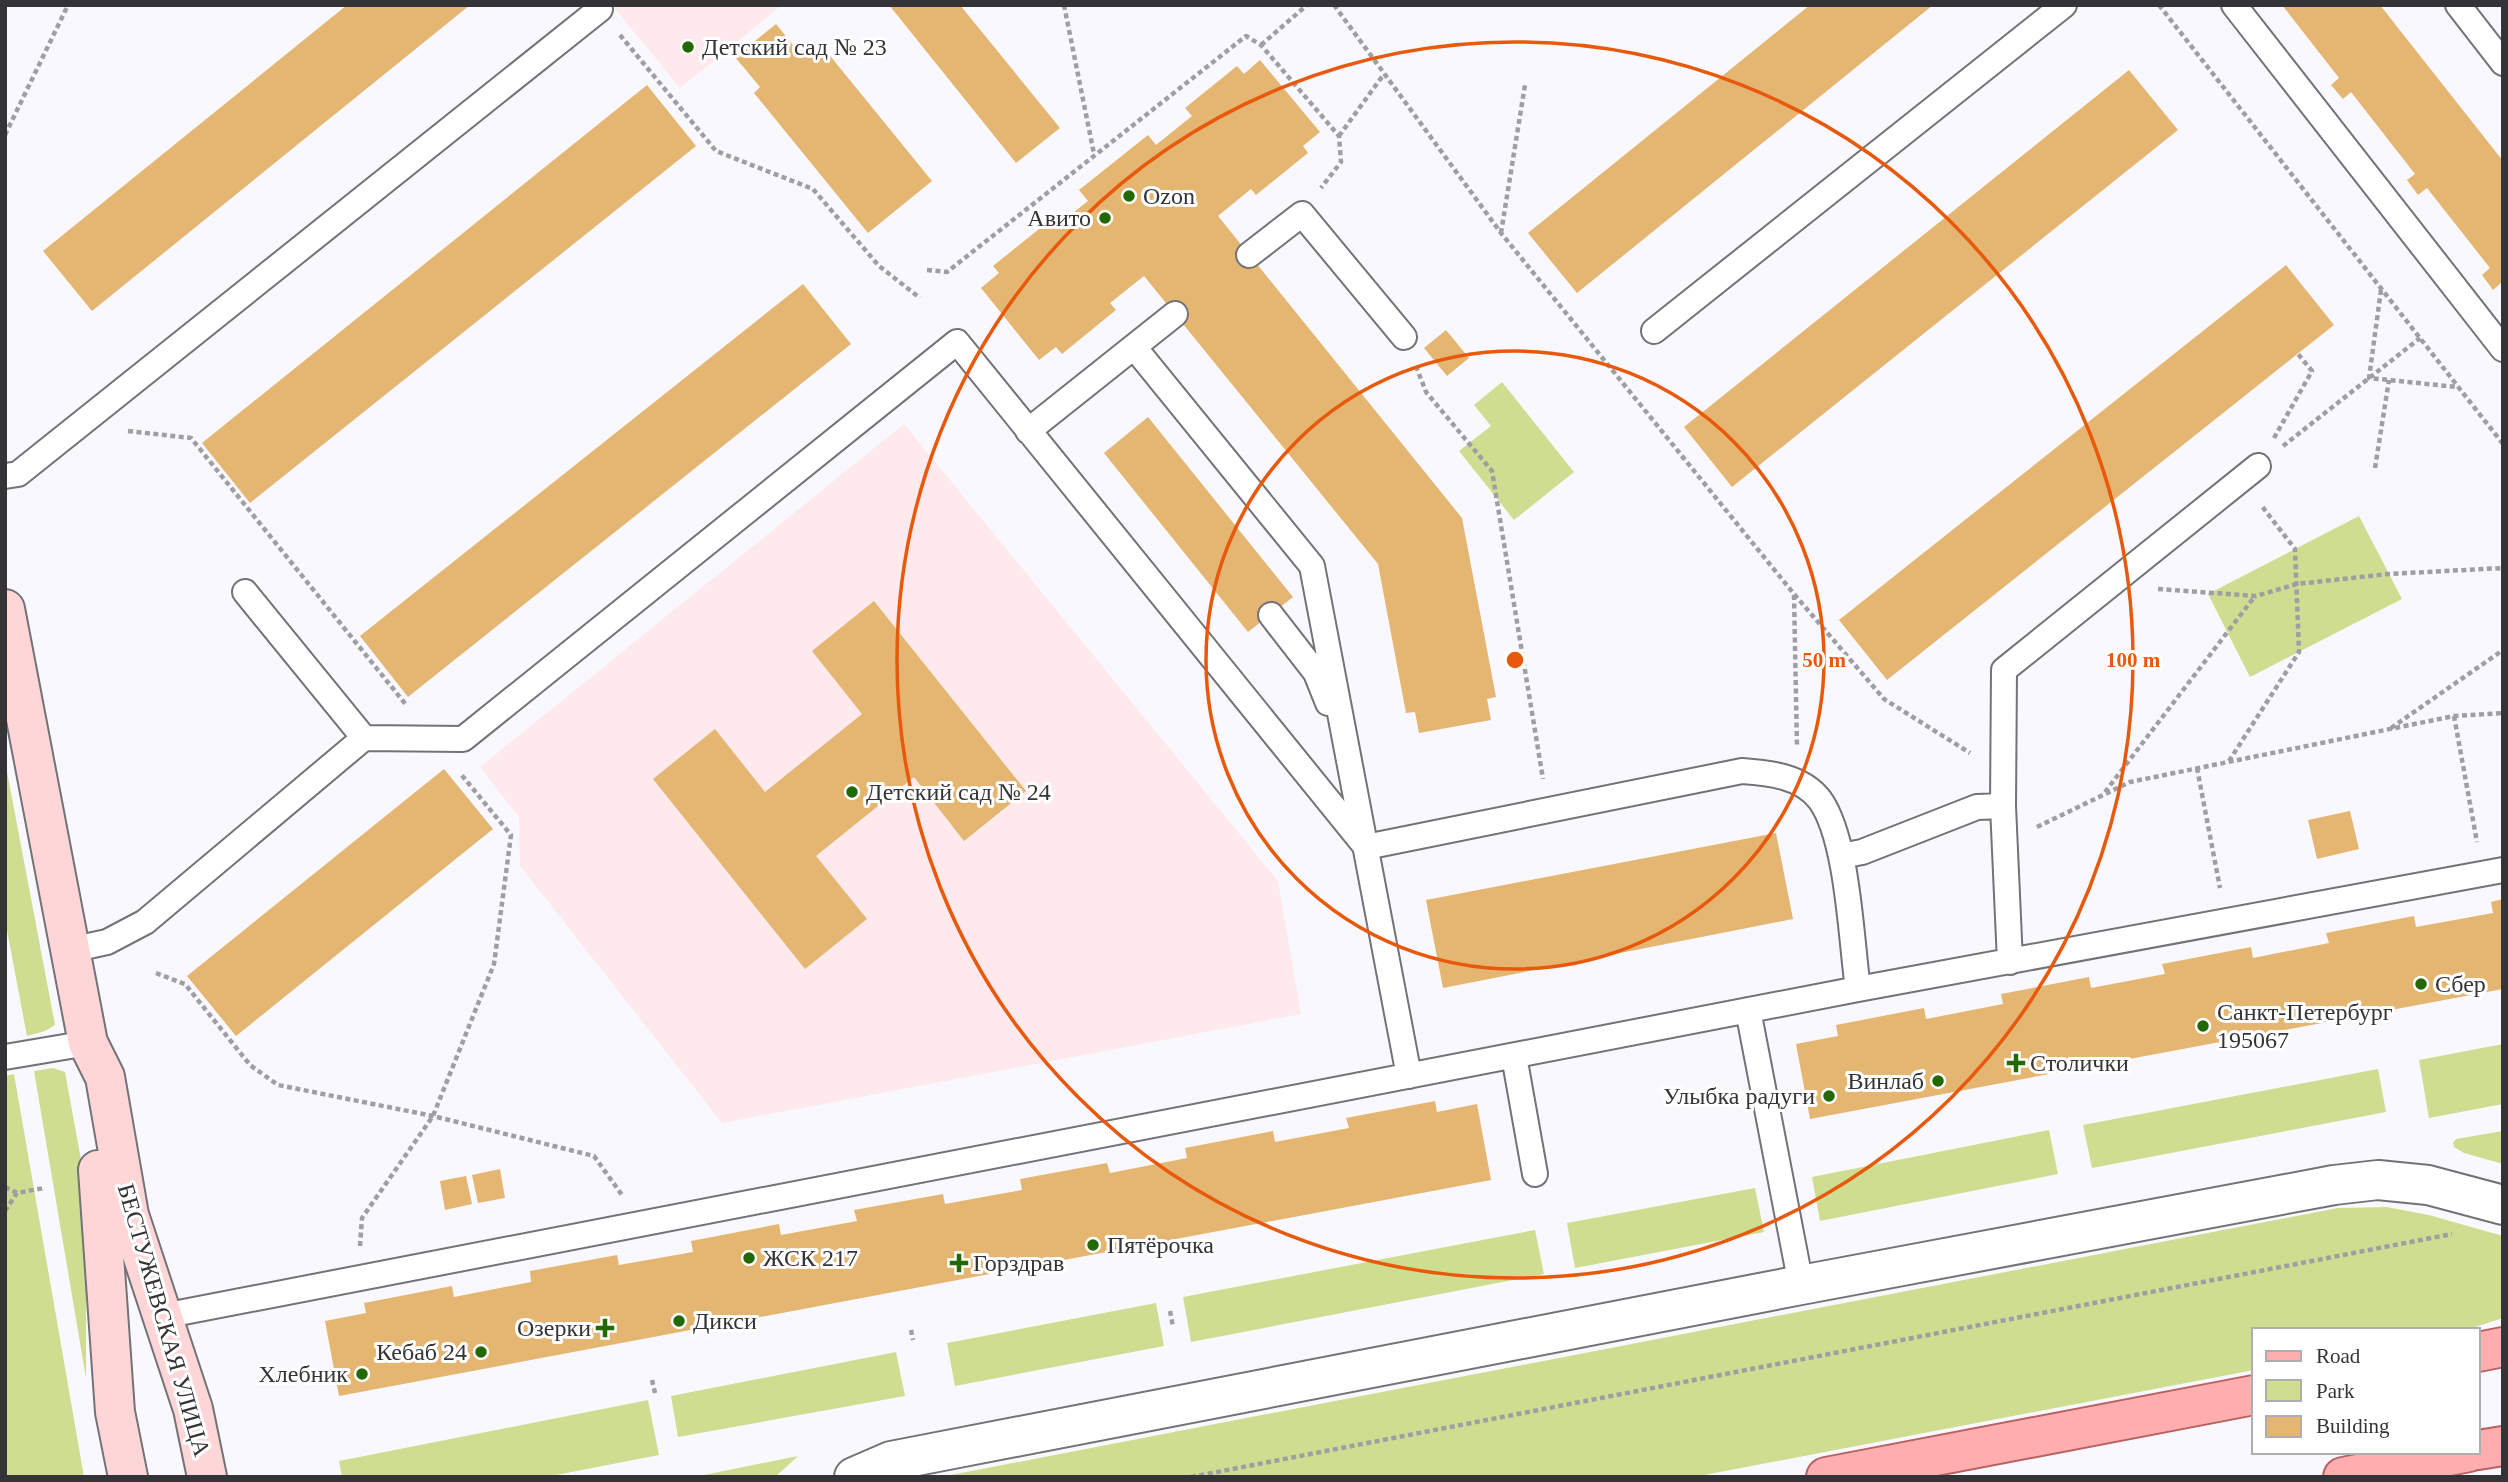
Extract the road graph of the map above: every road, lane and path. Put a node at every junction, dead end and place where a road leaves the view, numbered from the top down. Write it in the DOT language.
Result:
graph roads {
  1 [pos="68,5"];
  2 [pos="1063,5"];
  3 [pos="1307,5"];
  4 [pos="1334,5"];
  5 [pos="2064,5"];
  6 [pos="2159,5"];
  7 [pos="2234,5"];
  8 [pos="2458,5"];
  9 [pos="600,9"];
  10 [pos="1261,45"];
  11 [pos="2503,63"];
  12 [pos="1384,74"];
  13 [pos="1525,85"];
  14 [pos="5,135"];
  15 [pos="1339,136"];
  16 [pos="1094,154"];
  17 [pos="1302,214"];
  18 [pos="1501,233"];
  19 [pos="1250,255"];
  20 [pos="927,270"];
  21 [pos="2381,290"];
  22 [pos="920,298"];
  23 [pos="1175,314"];
  24 [pos="1654,331"];
  25 [pos="1404,337"];
  26 [pos="2420,338"];
  27 [pos="1134,347"];
  28 [pos="2503,349"];
  29 [pos="2298,354"];
  30 [pos="2369,378"];
  31 [pos="2389,380"];
  32 [pos="2458,387"];
  33 [pos="78,426"];
  34 [pos="1028,431"];
  35 [pos="2503,444"];
  36 [pos="2375,468"];
  37 [pos="2249,473"];
  38 [pos="5,477"];
  39 [pos="2503,568"];
  40 [pos="2297,584"];
  41 [pos="245,592"];
  42 [pos="1794,594"];
  43 [pos="2208,594"];
  44 [pos="2256,596"];
  45 [pos="5,609"];
  46 [pos="1271,615"];
  47 [pos="2503,650"];
  48 [pos="2503,713"];
  49 [pos="2454,716"];
  50 [pos="2388,731"];
  51 [pos="364,738"];
  52 [pos="433,739"];
  53 [pos="1347,748"];
  54 [pos="2228,762"];
  55 [pos="2197,768"];
  56 [pos="2003,774"];
  57 [pos="1798,783"];
  58 [pos="2103,796"];
  59 [pos="2003,806"];
  60 [pos="1549,811"];
  61 [pos="2004,842"];
  62 [pos="1366,847"];
  63 [pos="1841,856"];
  64 [pos="2493,872"];
  65 [pos="2227,922"];
  66 [pos="70,950"];
  67 [pos="2010,962"];
  68 [pos="156,973"];
  69 [pos="1858,989"];
  70 [pos="1748,1010"];
  71 [pos="88,1043"];
  72 [pos="1514,1056"];
  73 [pos="5,1057"];
  74 [pos="1409,1076"];
  75 [pos="433,1116"];
  76 [pos="1535,1174"];
  77 [pos="5,1188"];
  78 [pos="44,1188"];
  79 [pos="17,1193"];
  80 [pos="2492,1202"];
  81 [pos="5,1211"];
  82 [pos="644,1223"];
  83 [pos="358,1279"];
  84 [pos="1801,1285"];
  85 [pos="1170,1311"];
  86 [pos="163,1317"];
  87 [pos="1173,1327"];
  88 [pos="911,1330"];
  89 [pos="913,1340"];
  90 [pos="2503,1347"];
  91 [pos="2480,1352"];
  92 [pos="652,1380"];
  93 [pos="655,1393"];
  94 [pos="2252,1395"];
  95 [pos="2503,1446"];
  96 [pos="2480,1450"];
  97 [pos="2459,1454"];
  98 [pos="128,1477"];
  99 [pos="207,1477"];
  100 [pos="854,1477"];
  101 [pos="1191,1477"];
  102 [pos="1826,1477"];
  103 [pos="2343,1477"];
  1 -- 14 [label="path"];
  2 -- 16 [label="path"];
  3 -- 10 [label="path"];
  4 -- 12 [label="path"];
  5 -- 24 [label="lane"];
  6 -- 21 [label="path"];
  7 -- 28 [label="lane"];
  8 -- 11 [label="lane"];
  9 -- 22 [label="path"];
  9 -- 33 [label="lane"];
  10 -- 15 [label="path"];
  10 -- 16 [label="path"];
  12 -- 15 [label="path"];
  12 -- 18 [label="path"];
  13 -- 18 [label="path"];
  15 -- 17 [label="path"];
  16 -- 20 [label="path"];
  17 -- 19 [label="lane"];
  17 -- 25 [label="lane"];
  18 -- 42 [label="path"];
  21 -- 26 [label="path"];
  21 -- 30 [label="path"];
  23 -- 27 [label="lane"];
  25 -- 60 [label="path"];
  26 -- 30 [label="path"];
  26 -- 32 [label="path"];
  27 -- 34 [label="lane"];
  27 -- 53 [label="lane"];
  29 -- 37 [label="path"];
  30 -- 31 [label="path"];
  30 -- 37 [label="path"];
  31 -- 32 [label="path"];
  31 -- 36 [label="path"];
  32 -- 35 [label="path"];
  33 -- 38 [label="lane"];
  33 -- 52 [label="path"];
  34 -- 52 [label="lane"];
  34 -- 62 [label="lane"];
  37 -- 40 [label="path"];
  37 -- 56 [label="lane"];
  39 -- 40 [label="path"];
  40 -- 44 [label="path"];
  40 -- 54 [label="path"];
  41 -- 51 [label="lane"];
  42 -- 56 [label="path"];
  42 -- 57 [label="path"];
  43 -- 44 [label="path"];
  44 -- 58 [label="path"];
  45 -- 66 [label="street, БЕСТУЖЕВСКАЯ УЛИЦА"];
  46 -- 53 [label="lane"];
  47 -- 50 [label="path"];
  48 -- 49 [label="path"];
  49 -- 50 [label="path"];
  49 -- 64 [label="path"];
  50 -- 54 [label="path"];
  51 -- 52 [label="lane"];
  51 -- 66 [label="lane"];
  52 -- 75 [label="path"];
  53 -- 62 [label="lane"];
  54 -- 55 [label="path"];
  55 -- 58 [label="path"];
  55 -- 65 [label="path"];
  56 -- 59 [label="lane"];
  57 -- 60 [label="lane"];
  57 -- 63 [label="lane"];
  58 -- 61 [label="path"];
  59 -- 61 [label="lane"];
  59 -- 63 [label="lane"];
  60 -- 62 [label="lane"];
  61 -- 67 [label="lane"];
  62 -- 74 [label="lane"];
  63 -- 69 [label="lane"];
  64 -- 65 [label="lane"];
  65 -- 67 [label="lane"];
  66 -- 71 [label="street, БЕСТУЖЕВСКАЯ УЛИЦА"];
  67 -- 69 [label="lane"];
  68 -- 75 [label="path"];
  69 -- 70 [label="lane"];
  70 -- 72 [label="lane"];
  70 -- 84 [label="lane"];
  71 -- 73 [label="lane"];
  71 -- 86 [label="street, БЕСТУЖЕВСКАЯ УЛИЦА"];
  71 -- 98 [label="street, БЕСТУЖЕВСКАЯ УЛИЦА"];
  72 -- 74 [label="lane"];
  72 -- 76 [label="lane"];
  74 -- 82 [label="lane"];
  75 -- 82 [label="path"];
  75 -- 83 [label="path"];
  77 -- 79 [label="path"];
  78 -- 79 [label="path"];
  79 -- 81 [label="path"];
  80 -- 84 [label="street"];
  80 -- 101 [label="path"];
  82 -- 83 [label="lane"];
  83 -- 86 [label="lane"];
  84 -- 100 [label="street"];
  85 -- 87 [label="path"];
  86 -- 99 [label="street, БЕСТУЖЕВСКАЯ УЛИЦА"];
  88 -- 89 [label="path"];
  90 -- 91 [label="main road"];
  92 -- 93 [label="path"];
  94 -- 102 [label="main road"];
  95 -- 96 [label="main road"];
  97 -- 103 [label="main road"];
}
